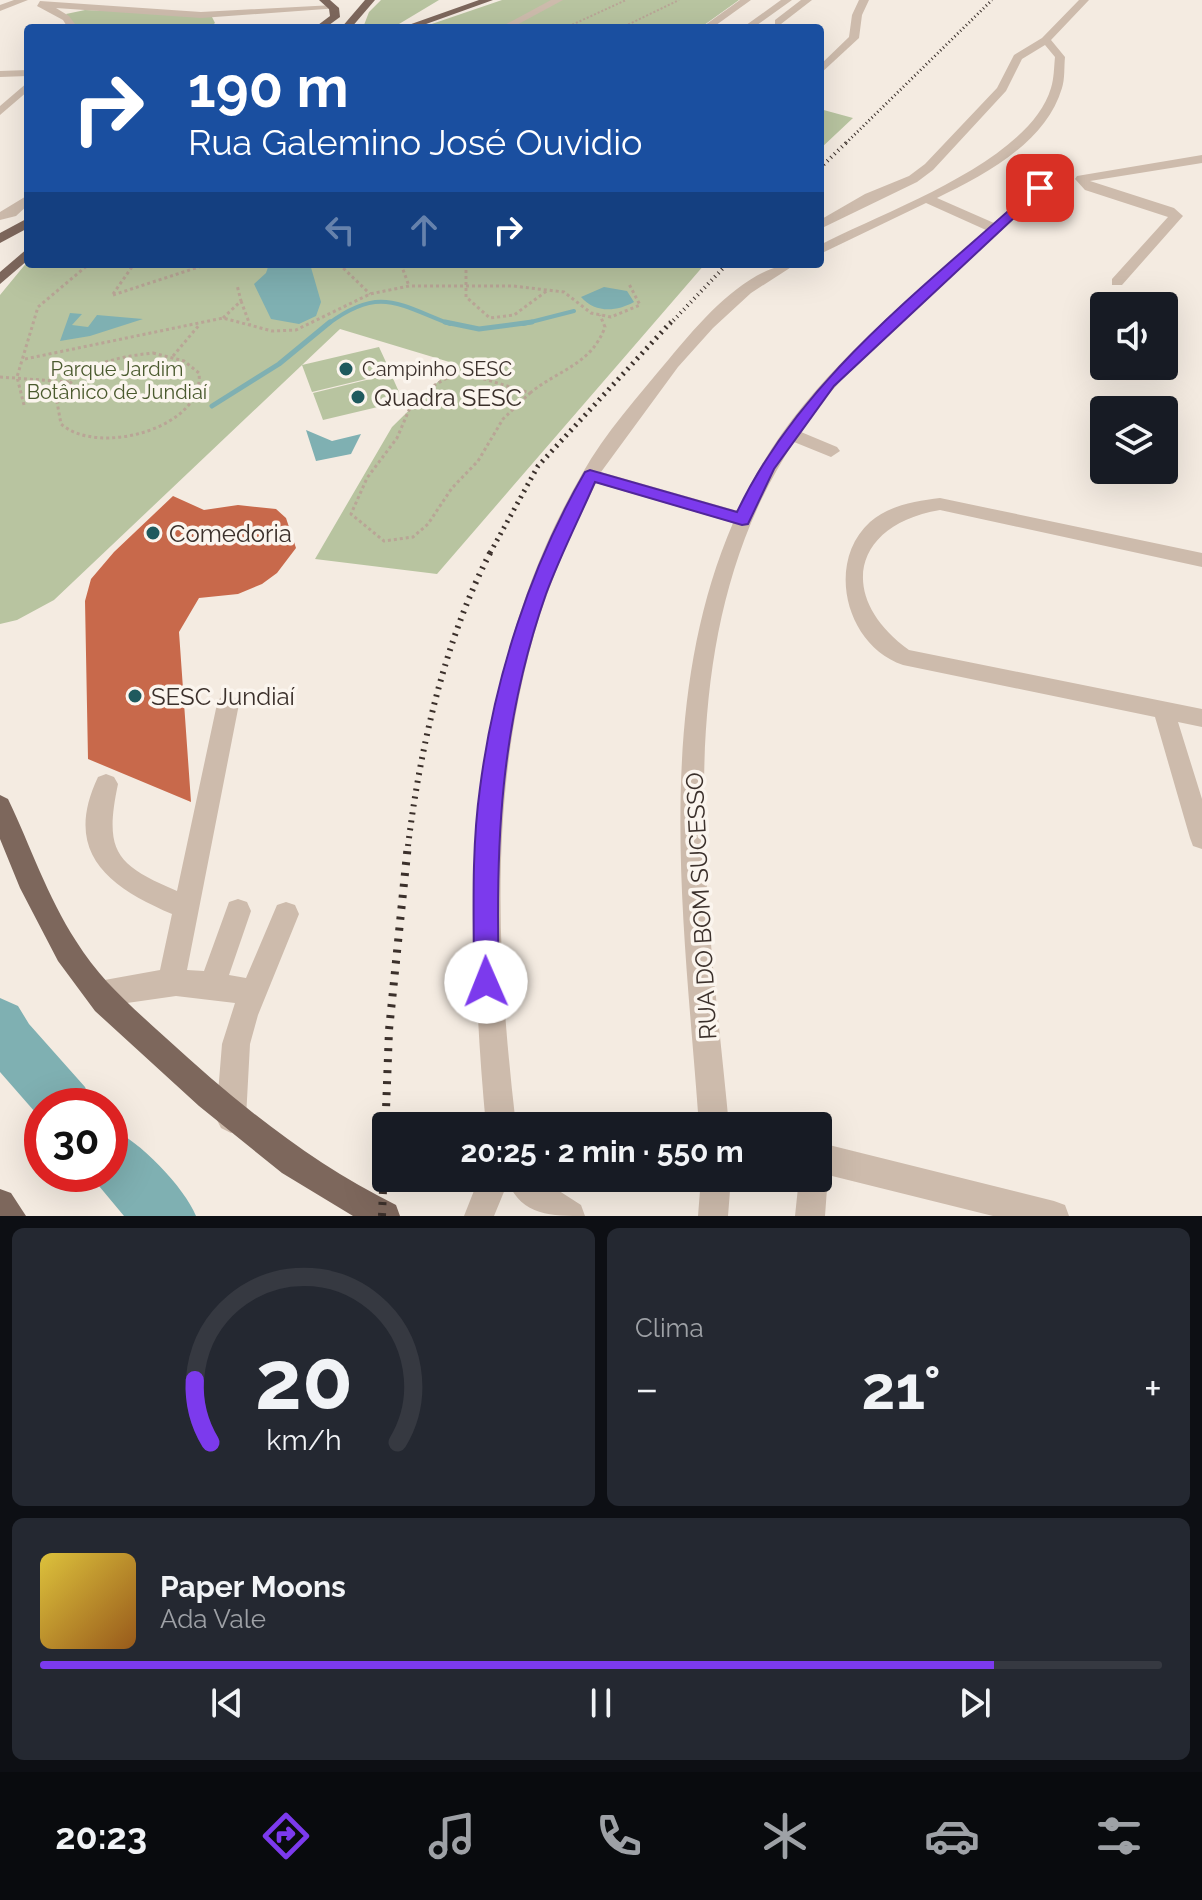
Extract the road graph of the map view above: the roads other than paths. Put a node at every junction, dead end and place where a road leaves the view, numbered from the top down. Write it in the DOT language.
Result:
graph roads {
  1 [pos="23,0"];
  2 [pos="370,0"];
  3 [pos="450,0"];
  4 [pos="558,0"];
  5 [pos="746,0"];
  6 [pos="787,0"];
  7 [pos="864,0"];
  8 [pos="1084,0"];
  9 [pos="486,1"];
  10 [pos="801,1"];
  11 [pos="36,2"];
  12 [pos="332,3"];
  13 [pos="78,7"];
  14 [pos="0,8"];
  15 [pos="58,12"];
  16 [pos="203,23"];
  17 [pos="69,24"];
  18 [pos="325,24"];
  19 [pos="357,24"];
  20 [pos="406,24"];
  21 [pos="411,24"];
  22 [pos="512,24"];
  23 [pos="712,24"];
  24 [pos="753,24"];
  25 [pos="775,24"];
  26 [pos="1046,40"];
  27 [pos="824,67"];
  28 [pos="24,73"];
  29 [pos="0,74"];
  30 [pos="24,89"];
  31 [pos="0,112"];
  32 [pos="1202,159"];
  33 [pos="1040,188"];
  34 [pos="928,199"];
  35 [pos="24,202"];
  36 [pos="6,214"];
  37 [pos="824,223"];
  38 [pos="24,224"];
  39 [pos="995,229"];
  40 [pos="0,239"];
  41 [pos="824,248"];
  42 [pos="24,256"];
  43 [pos="772,269"];
  44 [pos="0,280"];
  45 [pos="1117,282"];
  46 [pos="790,434"];
  47 [pos="831,451"];
  48 [pos="590,475"];
  49 [pos="742,519"];
  50 [pos="1202,560"];
  51 [pos="228,704"];
  52 [pos="1164,712"];
  53 [pos="1202,718"];
  54 [pos="106,784"];
  55 [pos="0,806"];
  56 [pos="1202,838"];
  57 [pos="186,907"];
  58 [pos="238,911"];
  59 [pos="286,914"];
  60 [pos="171,981"];
  61 [pos="213,983"];
  62 [pos="252,993"];
  63 [pos="99,994"];
  64 [pos="499,1112"];
  65 [pos="713,1112"];
  66 [pos="231,1118"];
  67 [pos="832,1161"];
  68 [pos="488,1192"];
  69 [pos="532,1192"];
  70 [pos="715,1192"];
  71 [pos="813,1192"];
  72 [pos="0,1204"];
  73 [pos="11,1216"];
  74 [pos="385,1216"];
  75 [pos="479,1216"];
  76 [pos="570,1216"];
  77 [pos="713,1216"];
  78 [pos="810,1216"];
  79 [pos="1054,1216"];
  1 -- 14 [label="street"];
  2 -- 19 [label="main road"];
  3 -- 9 [label="main road"];
  3 -- 20 [label="main road"];
  4 -- 22 [label="street"];
  5 -- 23 [label="street"];
  6 -- 24 [label="street"];
  7 -- 27 [label="street"];
  8 -- 26 [label="street"];
  9 -- 21 [label="main road"];
  10 -- 25 [label="street"];
  11 -- 13 [label="street"];
  11 -- 15 [label="street"];
  12 -- 16 [label="street"];
  12 -- 18 [label="main road"];
  13 -- 15 [label="street"];
  13 -- 16 [label="street"];
  15 -- 17 [label="street"];
  26 -- 34 [label="street"];
  26 -- 37 [label="street"];
  28 -- 29 [label="street"];
  30 -- 31 [label="street"];
  32 -- 45 [label="street"];
  33 -- 39 [label="street, RUA DO BOM SUCESSO"];
  34 -- 39 [label="street"];
  34 -- 41 [label="street"];
  35 -- 36 [label="street"];
  38 -- 40 [label="main road"];
  39 -- 46 [label="street, RUA DO BOM SUCESSO"];
  42 -- 44 [label="main road"];
  43 -- 48 [label="street"];
  46 -- 47 [label="street"];
  46 -- 49 [label="street, RUA DO BOM SUCESSO"];
  48 -- 49 [label="street"];
  48 -- 64 [label="street"];
  49 -- 65 [label="street, RUA DO BOM SUCESSO"];
  50 -- 52 [label="street"];
  51 -- 57 [label="street"];
  52 -- 53 [label="street"];
  52 -- 56 [label="street"];
  54 -- 57 [label="street"];
  55 -- 63 [label="main road"];
  57 -- 60 [label="street"];
  58 -- 61 [label="street"];
  59 -- 62 [label="street"];
  60 -- 61 [label="street"];
  60 -- 63 [label="street"];
  61 -- 62 [label="street"];
  62 -- 66 [label="street"];
  63 -- 66 [label="main road"];
  66 -- 74 [label="main road"];
  67 -- 79 [label="street"];
  68 -- 75 [label="street"];
  69 -- 76 [label="street"];
  70 -- 77 [label="street"];
  71 -- 78 [label="street"];
  72 -- 73 [label="main road"];
}
